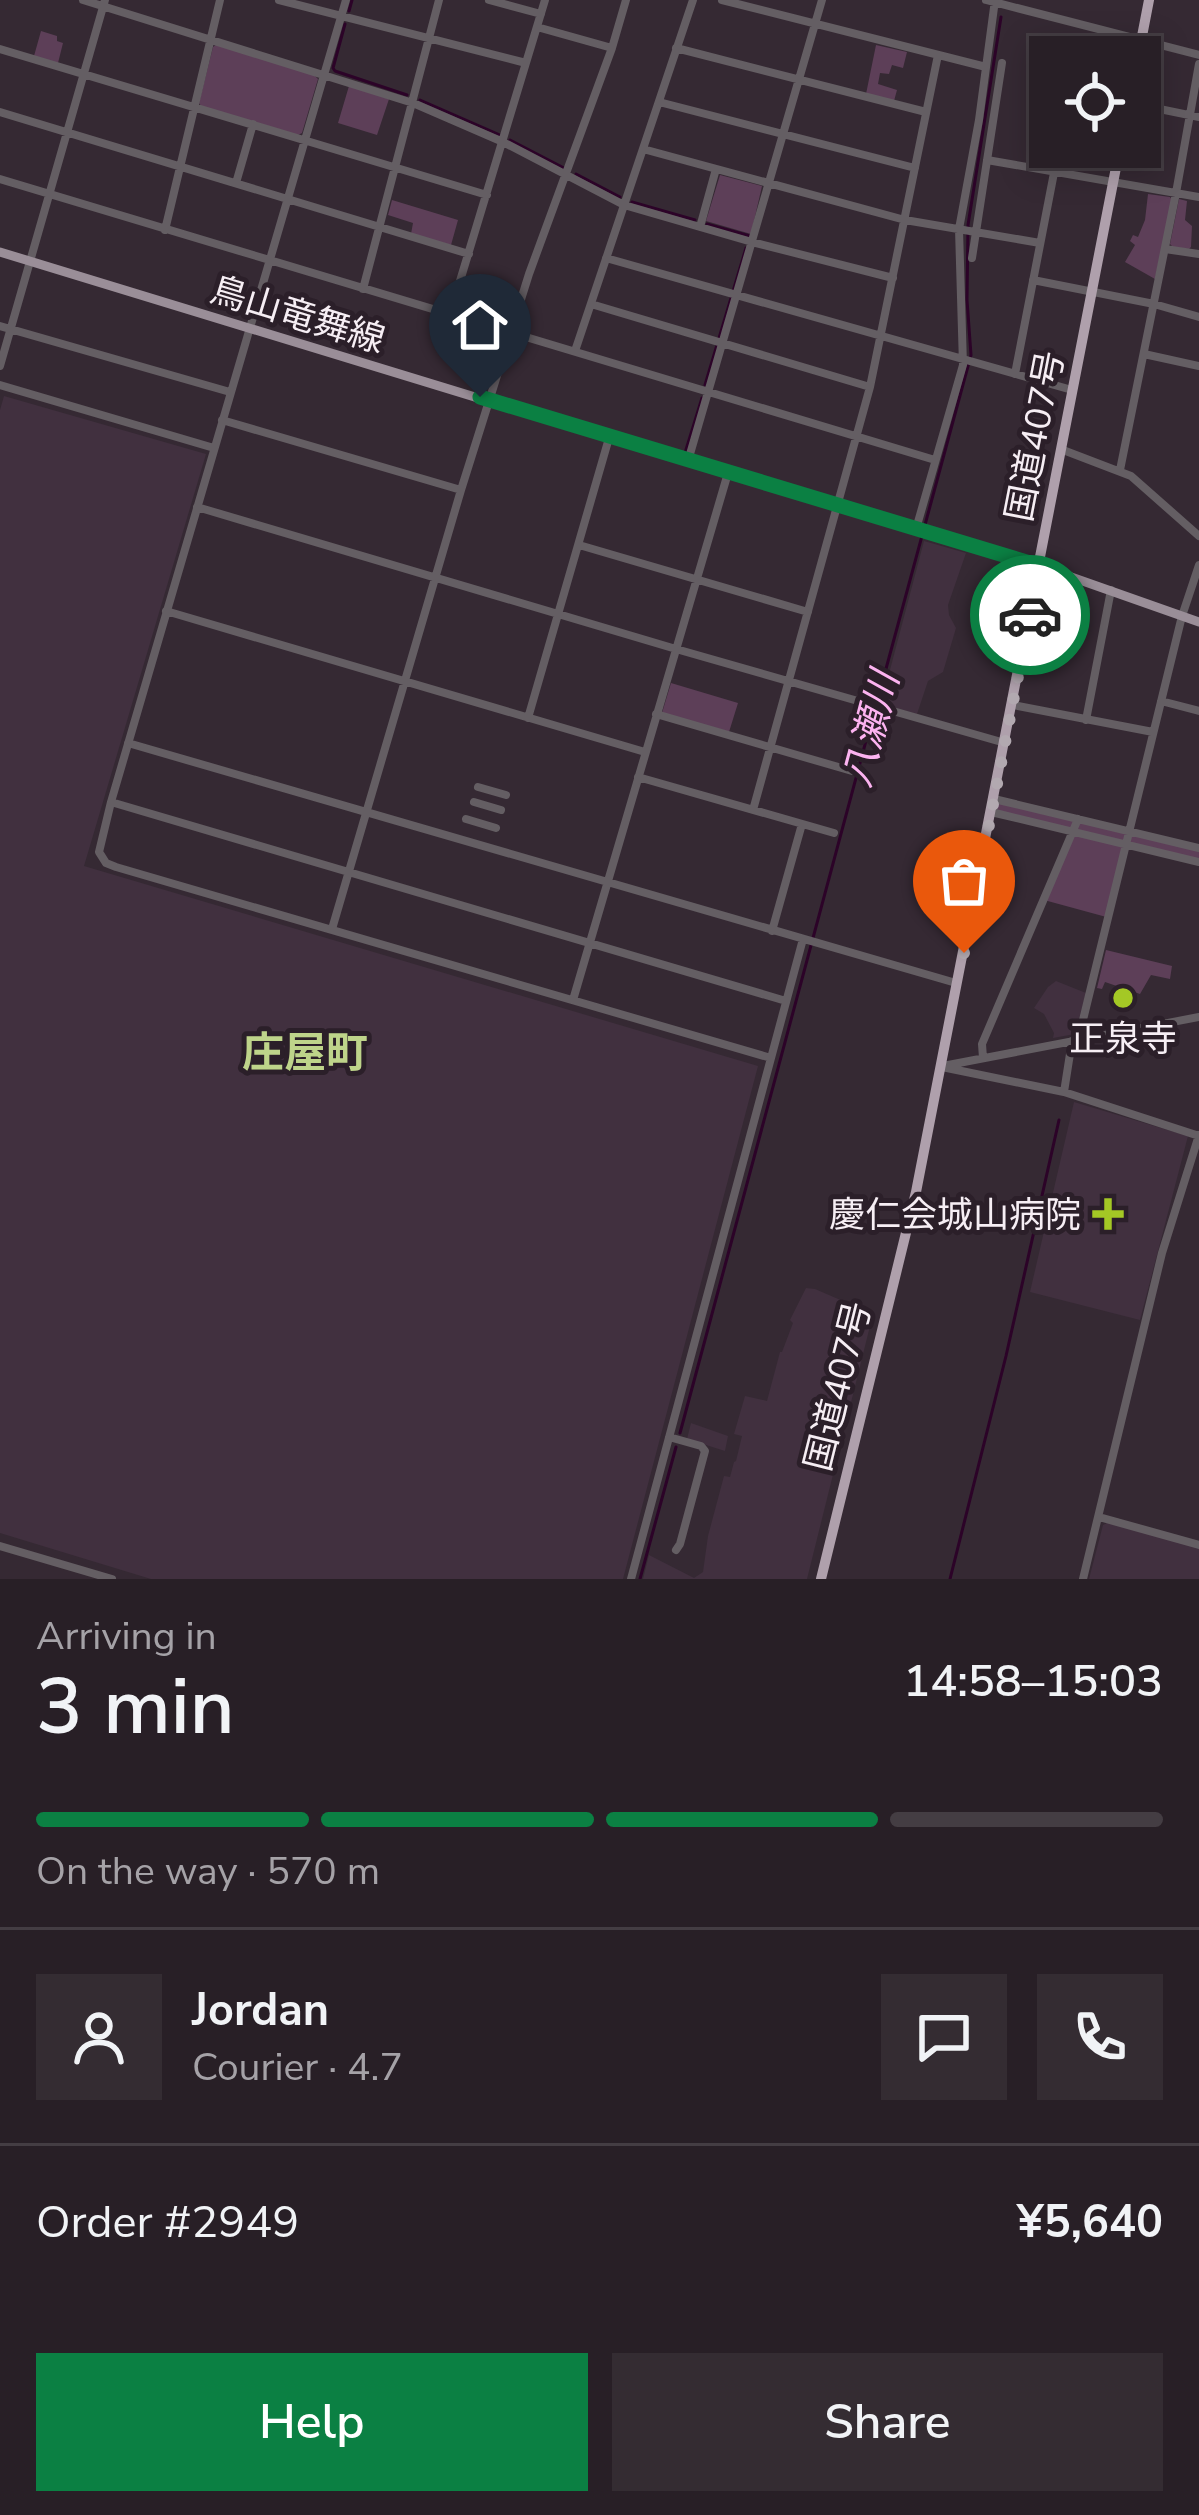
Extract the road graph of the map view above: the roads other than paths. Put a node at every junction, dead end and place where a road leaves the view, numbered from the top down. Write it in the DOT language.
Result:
graph roads {
  1 [pos="82,0"];
  2 [pos="220,0"];
  3 [pos="279,0"];
  4 [pos="346,0"];
  5 [pos="439,0"];
  6 [pos="489,0"];
  7 [pos="545,0"];
  8 [pos="626,0"];
  9 [pos="693,0"];
  10 [pos="722,0"];
  11 [pos="822,0"];
  12 [pos="1149,0"];
  13 [pos="992,1"];
  14 [pos="104,3"];
  15 [pos="541,14"];
  16 [pos="342,16"];
  17 [pos="816,25"];
  18 [pos="537,27"];
  19 [pos="1122,36"];
  20 [pos="1142,36"];
  21 [pos="212,38"];
  22 [pos="429,38"];
  23 [pos="1161,46"];
  24 [pos="613,48"];
  25 [pos="0,49"];
  26 [pos="676,49"];
  27 [pos="938,55"];
  28 [pos="1199,55"];
  29 [pos="526,63"];
  30 [pos="1002,63"];
  31 [pos="1199,64"];
  32 [pos="986,67"];
  33 [pos="324,73"];
  34 [pos="84,74"];
  35 [pos="800,80"];
  36 [pos="658,102"];
  37 [pos="413,103"];
  38 [pos="195,107"];
  39 [pos="1161,109"];
  40 [pos="0,112"];
  41 [pos="926,112"];
  42 [pos="1195,116"];
  43 [pos="253,124"];
  44 [pos="67,133"];
  45 [pos="784,134"];
  46 [pos="305,140"];
  47 [pos="502,142"];
  48 [pos="643,149"];
  49 [pos="987,160"];
  50 [pos="180,168"];
  51 [pos="395,168"];
  52 [pos="915,168"];
  53 [pos="1055,168"];
  54 [pos="1116,168"];
  55 [pos="716,169"];
  56 [pos="1054,172"];
  57 [pos="566,175"];
  58 [pos="0,179"];
  59 [pos="236,183"];
  60 [pos="770,183"];
  61 [pos="1113,184"];
  62 [pos="1176,194"];
  63 [pos="50,195"];
  64 [pos="487,195"];
  65 [pos="1199,197"];
  66 [pos="287,200"];
  67 [pos="624,205"];
  68 [pos="904,220"];
  69 [pos="380,227"];
  70 [pos="700,227"];
  71 [pos="165,230"];
  72 [pos="968,231"];
  73 [pos="752,242"];
  74 [pos="1040,243"];
  75 [pos="1165,249"];
  76 [pos="0,252"];
  77 [pos="469,254"];
  78 [pos="1199,254"];
  79 [pos="606,257"];
  80 [pos="972,258"];
  81 [pos="31,261"];
  82 [pos="269,261"];
  83 [pos="893,278"];
  84 [pos="1033,280"];
  85 [pos="363,290"];
  86 [pos="1092,292"];
  87 [pos="736,295"];
  88 [pos="591,304"];
  89 [pos="1154,304"];
  90 [pos="449,315"];
  91 [pos="1199,317"];
  92 [pos="5,328"];
  93 [pos="250,329"];
  94 [pos="511,333"];
  95 [pos="880,338"];
  96 [pos="724,344"];
  97 [pos="574,352"];
  98 [pos="1144,353"];
  99 [pos="963,358"];
  100 [pos="0,366"];
  101 [pos="1199,366"];
  102 [pos="1015,374"];
  103 [pos="0,385"];
  104 [pos="870,387"];
  105 [pos="1073,391"];
  106 [pos="230,392"];
  107 [pos="709,393"];
  108 [pos="491,400"];
  109 [pos="222,420"];
  110 [pos="856,437"];
  111 [pos="609,438"];
  112 [pos="214,448"];
  113 [pos="1063,450"];
  114 [pos="935,460"];
  115 [pos="688,461"];
  116 [pos="1120,470"];
  117 [pos="728,473"];
  118 [pos="461,490"];
  119 [pos="837,506"];
  120 [pos="196,507"];
  121 [pos="920,530"];
  122 [pos="1199,536"];
  123 [pos="579,545"];
  124 [pos="1199,565"];
  125 [pos="1040,566"];
  126 [pos="434,578"];
  127 [pos="696,580"];
  128 [pos="1111,590"];
  129 [pos="166,611"];
  130 [pos="808,612"];
  131 [pos="559,615"];
  132 [pos="1182,616"];
  133 [pos="1199,622"];
  134 [pos="676,649"];
  135 [pos="405,682"];
  136 [pos="790,682"];
  137 [pos="1161,701"];
  138 [pos="1013,705"];
  139 [pos="1199,711"];
  140 [pos="656,714"];
  141 [pos="528,718"];
  142 [pos="1086,720"];
  143 [pos="1153,732"];
  144 [pos="128,742"];
  145 [pos="1005,743"];
  146 [pos="771,748"];
  147 [pos="646,752"];
  148 [pos="852,771"];
  149 [pos="638,778"];
  150 [pos="478,787"];
  151 [pos="506,795"];
  152 [pos="111,802"];
  153 [pos="474,802"];
  154 [pos="993,806"];
  155 [pos="501,810"];
  156 [pos="753,810"];
  157 [pos="366,813"];
  158 [pos="466,819"];
  159 [pos="1078,819"];
  160 [pos="802,824"];
  161 [pos="496,827"];
  162 [pos="1073,832"];
  163 [pos="1130,832"];
  164 [pos="834,833"];
  165 [pos="1126,844"];
  166 [pos="1199,848"];
  167 [pos="1199,862"];
  168 [pos="348,873"];
  169 [pos="607,883"];
  170 [pos="332,929"];
  171 [pos="772,931"];
  172 [pos="808,941"];
  173 [pos="590,944"];
  174 [pos="958,984"];
  175 [pos="574,1000"];
  176 [pos="786,1001"];
  177 [pos="1199,1017"];
  178 [pos="1077,1040"];
  179 [pos="771,1058"];
  180 [pos="981,1058"];
  181 [pos="941,1067"];
  182 [pos="976,1076"];
  183 [pos="1064,1092"];
  184 [pos="1199,1135"];
  185 [pos="669,1437"];
  186 [pos="1100,1516"];
  187 [pos="1199,1545"];
  188 [pos="0,1546"];
  189 [pos="676,1550"];
  190 [pos="112,1579"];
  191 [pos="631,1579"];
  192 [pos="821,1579"];
  193 [pos="1083,1579"];
  1 -- 14 [label="street"];
  2 -- 21 [label="street"];
  3 -- 16 [label="street"];
  4 -- 16 [label="street"];
  5 -- 22 [label="street"];
  6 -- 15 [label="street"];
  7 -- 15 [label="street"];
  8 -- 24 [label="street"];
  9 -- 26 [label="street"];
  10 -- 17 [label="street"];
  11 -- 17 [label="street"];
  12 -- 20 [label="highway"];
  13 -- 19 [label="street"];
  13 -- 32 [label="street"];
  14 -- 21 [label="street"];
  14 -- 34 [label="street"];
  15 -- 18 [label="street"];
  16 -- 22 [label="street"];
  16 -- 33 [label="street"];
  17 -- 27 [label="street"];
  17 -- 35 [label="street"];
  18 -- 24 [label="street"];
  18 -- 29 [label="street"];
  21 -- 33 [label="street"];
  21 -- 38 [label="street"];
  22 -- 29 [label="street"];
  22 -- 37 [label="street"];
  23 -- 28 [label="street"];
  24 -- 57 [label="street"];
  25 -- 34 [label="street"];
  26 -- 35 [label="street"];
  26 -- 36 [label="street"];
  27 -- 32 [label="street"];
  27 -- 41 [label="street"];
  29 -- 47 [label="street"];
  30 -- 49 [label="street"];
  31 -- 42 [label="street"];
  32 -- 72 [label="street"];
  33 -- 37 [label="street"];
  33 -- 46 [label="street"];
  34 -- 38 [label="street"];
  34 -- 44 [label="street"];
  35 -- 41 [label="street"];
  35 -- 45 [label="street"];
  36 -- 45 [label="street"];
  36 -- 48 [label="street"];
  37 -- 47 [label="street"];
  37 -- 51 [label="street"];
  38 -- 43 [label="street"];
  38 -- 50 [label="street"];
  39 -- 42 [label="street"];
  40 -- 44 [label="street"];
  41 -- 52 [label="street"];
  42 -- 62 [label="street"];
  43 -- 46 [label="street"];
  43 -- 59 [label="street"];
  44 -- 50 [label="street"];
  44 -- 63 [label="street"];
  45 -- 52 [label="street"];
  45 -- 60 [label="street"];
  46 -- 51 [label="street"];
  46 -- 66 [label="street"];
  47 -- 57 [label="street"];
  47 -- 64 [label="street"];
  48 -- 55 [label="street"];
  48 -- 67 [label="street"];
  49 -- 56 [label="street"];
  49 -- 72 [label="street"];
  50 -- 59 [label="street"];
  50 -- 71 [label="street"];
  51 -- 64 [label="street"];
  51 -- 69 [label="street"];
  52 -- 68 [label="street"];
  53 -- 56 [label="street"];
  54 -- 61 [label="highway, 国道407号"];
  55 -- 60 [label="street"];
  55 -- 70 [label="street"];
  56 -- 61 [label="street"];
  56 -- 74 [label="street"];
  57 -- 67 [label="street"];
  57 -- 94 [label="street"];
  58 -- 63 [label="street"];
  59 -- 66 [label="street"];
  60 -- 68 [label="street"];
  60 -- 73 [label="street"];
  61 -- 62 [label="street"];
  61 -- 86 [label="highway, 国道407号"];
  62 -- 65 [label="street"];
  62 -- 75 [label="street"];
  63 -- 71 [label="street"];
  63 -- 81 [label="street"];
  64 -- 77 [label="street"];
  66 -- 69 [label="street"];
  66 -- 82 [label="street"];
  67 -- 70 [label="street"];
  67 -- 79 [label="street"];
  68 -- 72 [label="street"];
  68 -- 83 [label="street"];
  69 -- 77 [label="street"];
  69 -- 85 [label="street"];
  70 -- 73 [label="street"];
  71 -- 82 [label="street"];
  72 -- 74 [label="street"];
  72 -- 80 [label="street"];
  72 -- 99 [label="street"];
  73 -- 83 [label="street"];
  73 -- 87 [label="street"];
  74 -- 84 [label="street"];
  75 -- 78 [label="street"];
  75 -- 89 [label="street"];
  76 -- 81 [label="main road, 鳥山竜舞線"];
  77 -- 90 [label="street"];
  79 -- 87 [label="street"];
  79 -- 88 [label="street"];
  81 -- 92 [label="street"];
  81 -- 93 [label="main road, 鳥山竜舞線"];
  82 -- 85 [label="street"];
  82 -- 93 [label="street"];
  83 -- 95 [label="street"];
  84 -- 86 [label="street"];
  84 -- 102 [label="street"];
  85 -- 90 [label="street"];
  86 -- 89 [label="street"];
  86 -- 105 [label="highway, 国道407号"];
  87 -- 95 [label="street"];
  87 -- 96 [label="street"];
  88 -- 96 [label="street"];
  88 -- 97 [label="street"];
  89 -- 91 [label="street"];
  89 -- 98 [label="street"];
  90 -- 94 [label="street"];
  92 -- 100 [label="street"];
  92 -- 106 [label="street"];
  93 -- 106 [label="street"];
  93 -- 108 [label="main road, 鳥山竜舞線"];
  94 -- 97 [label="street"];
  94 -- 108 [label="street"];
  95 -- 99 [label="street"];
  95 -- 104 [label="street"];
  96 -- 104 [label="street"];
  96 -- 107 [label="street"];
  97 -- 107 [label="street"];
  98 -- 101 [label="street"];
  98 -- 116 [label="street"];
  99 -- 102 [label="street"];
  99 -- 114 [label="street"];
  102 -- 105 [label="street"];
  103 -- 112 [label="street"];
  104 -- 110 [label="street"];
  105 -- 113 [label="highway, 国道407号"];
  106 -- 109 [label="street"];
  107 -- 110 [label="street"];
  107 -- 115 [label="street"];
  108 -- 111 [label="main road, 鳥山竜舞線"];
  108 -- 118 [label="street"];
  109 -- 112 [label="street"];
  109 -- 118 [label="street"];
  110 -- 114 [label="street"];
  110 -- 119 [label="street"];
  111 -- 115 [label="main road, 鳥山竜舞線"];
  111 -- 123 [label="street"];
  112 -- 120 [label="street"];
  113 -- 116 [label="street"];
  113 -- 125 [label="highway, 国道407号"];
  114 -- 121 [label="street"];
  115 -- 117 [label="main road, 鳥山竜舞線"];
  116 -- 122 [label="street"];
  117 -- 119 [label="main road, 鳥山竜舞線"];
  117 -- 127 [label="street"];
  118 -- 126 [label="street"];
  119 -- 121 [label="main road, 鳥山竜舞線"];
  119 -- 130 [label="street"];
  120 -- 126 [label="street"];
  120 -- 129 [label="street"];
  121 -- 125 [label="main road, 鳥山竜舞線"];
  123 -- 127 [label="street"];
  123 -- 131 [label="street"];
  124 -- 132 [label="street"];
  125 -- 128 [label="main road, 鳥山竜舞線"];
  125 -- 138 [label="highway, 国道407号"];
  126 -- 131 [label="street"];
  126 -- 135 [label="street"];
  127 -- 130 [label="street"];
  127 -- 134 [label="street"];
  128 -- 132 [label="main road, 鳥山竜舞線"];
  128 -- 142 [label="street"];
  129 -- 135 [label="street"];
  129 -- 144 [label="street"];
  130 -- 136 [label="street"];
  131 -- 134 [label="street"];
  131 -- 141 [label="street"];
  132 -- 133 [label="main road, 鳥山竜舞線"];
  132 -- 137 [label="street"];
  134 -- 136 [label="street"];
  134 -- 140 [label="street"];
  135 -- 141 [label="street"];
  135 -- 157 [label="street"];
  136 -- 145 [label="street"];
  136 -- 146 [label="street"];
  137 -- 139 [label="street"];
  137 -- 143 [label="street"];
  138 -- 142 [label="street"];
  138 -- 145 [label="highway, 国道407号"];
  140 -- 146 [label="street"];
  140 -- 147 [label="street"];
  141 -- 147 [label="street"];
  142 -- 143 [label="street"];
  143 -- 163 [label="street"];
  144 -- 152 [label="street"];
  144 -- 157 [label="street"];
  145 -- 154 [label="highway, 国道407号"];
  146 -- 148 [label="street"];
  146 -- 156 [label="street"];
  147 -- 149 [label="street"];
  149 -- 156 [label="street"];
  149 -- 169 [label="street"];
  150 -- 151 [label="street"];
  152 -- 168 [label="street"];
  152 -- 170 [label="street"];
  153 -- 155 [label="street"];
  154 -- 159 [label="street"];
  154 -- 162 [label="street"];
  154 -- 174 [label="highway, 国道407号"];
  156 -- 160 [label="street"];
  157 -- 168 [label="street"];
  157 -- 169 [label="street"];
  158 -- 161 [label="street"];
  159 -- 162 [label="street"];
  159 -- 163 [label="street"];
  160 -- 164 [label="street"];
  160 -- 171 [label="street"];
  162 -- 165 [label="street"];
  162 -- 180 [label="street"];
  163 -- 165 [label="street"];
  163 -- 166 [label="street"];
  165 -- 167 [label="street"];
  165 -- 178 [label="street"];
  168 -- 170 [label="street"];
  168 -- 173 [label="street"];
  169 -- 171 [label="street"];
  169 -- 173 [label="street"];
  170 -- 175 [label="street"];
  171 -- 172 [label="street"];
  172 -- 174 [label="street"];
  172 -- 176 [label="street"];
  173 -- 175 [label="street"];
  173 -- 176 [label="street"];
  174 -- 181 [label="highway, 国道407号"];
  175 -- 179 [label="street"];
  176 -- 179 [label="street"];
  177 -- 178 [label="street"];
  178 -- 180 [label="street"];
  178 -- 183 [label="street"];
  179 -- 185 [label="street"];
  180 -- 181 [label="street"];
  180 -- 182 [label="street"];
  181 -- 182 [label="street"];
  181 -- 192 [label="highway, 国道407号"];
  182 -- 183 [label="street"];
  183 -- 184 [label="street"];
  184 -- 186 [label="street"];
  185 -- 189 [label="street"];
  185 -- 191 [label="street"];
  186 -- 187 [label="street"];
  186 -- 193 [label="street"];
  188 -- 190 [label="street"];
}
